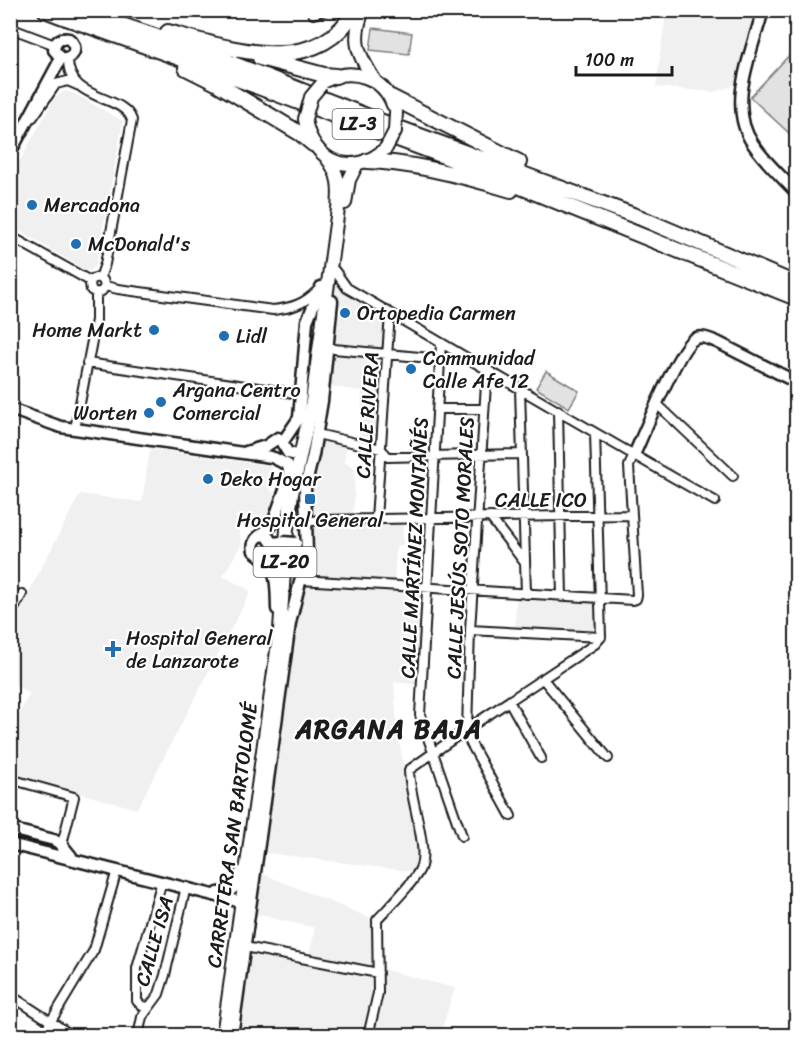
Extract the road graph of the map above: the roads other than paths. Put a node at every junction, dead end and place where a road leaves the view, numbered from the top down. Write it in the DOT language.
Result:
graph roads {
  1 [pos="45,10"];
  2 [pos="325,10"];
  3 [pos="355,10"];
  4 [pos="363,10"];
  5 [pos="763,10"];
  6 [pos="313,14"];
  7 [pos="82,16"];
  8 [pos="128,27"];
  9 [pos="10,28"];
  10 [pos="105,32"];
  11 [pos="69,39"];
  12 [pos="55,45"];
  13 [pos="226,47"];
  14 [pos="358,53"];
  15 [pos="64,58"];
  16 [pos="341,75"];
  17 [pos="375,81"];
  18 [pos="78,85"];
  19 [pos="391,98"];
  20 [pos="28,122"];
  21 [pos="313,144"];
  22 [pos="10,153"];
  23 [pos="326,157"];
  24 [pos="362,163"];
  25 [pos="796,192"];
  26 [pos="641,218"];
  27 [pos="610,221"];
  28 [pos="10,236"];
  29 [pos="333,270"];
  30 [pos="746,270"];
  31 [pos="100,278"];
  32 [pos="90,282"];
  33 [pos="796,284"];
  34 [pos="105,286"];
  35 [pos="321,287"];
  36 [pos="96,293"];
  37 [pos="796,298"];
  38 [pos="332,300"];
  39 [pos="390,313"];
  40 [pos="322,320"];
  41 [pos="441,343"];
  42 [pos="327,346"];
  43 [pos="387,354"];
  44 [pos="460,354"];
  45 [pos="441,359"];
  46 [pos="87,363"];
  47 [pos="487,369"];
  48 [pos="796,382"];
  49 [pos="520,389"];
  50 [pos="300,397"];
  51 [pos="658,405"];
  52 [pos="484,408"];
  53 [pos="10,409"];
  54 [pos="438,409"];
  55 [pos="558,410"];
  56 [pos="75,429"];
  57 [pos="595,433"];
  58 [pos="316,434"];
  59 [pos="280,441"];
  60 [pos="381,449"];
  61 [pos="295,452"];
  62 [pos="243,453"];
  63 [pos="482,454"];
  64 [pos="522,454"];
  65 [pos="434,456"];
  66 [pos="634,456"];
  67 [pos="272,458"];
  68 [pos="733,476"];
  69 [pos="290,478"];
  70 [pos="715,501"];
  71 [pos="632,515"];
  72 [pos="525,516"];
  73 [pos="561,516"];
  74 [pos="597,516"];
  75 [pos="477,517"];
  76 [pos="490,517"];
  77 [pos="376,519"];
  78 [pos="431,519"];
  79 [pos="306,522"];
  80 [pos="262,535"];
  81 [pos="277,542"];
  82 [pos="301,543"];
  83 [pos="262,555"];
  84 [pos="525,563"];
  85 [pos="300,580"];
  86 [pos="427,587"];
  87 [pos="473,591"];
  88 [pos="22,594"];
  89 [pos="526,594"];
  90 [pos="562,597"];
  91 [pos="601,598"];
  92 [pos="10,616"];
  93 [pos="470,630"];
  94 [pos="601,637"];
  95 [pos="543,679"];
  96 [pos="509,701"];
  97 [pos="465,730"];
  98 [pos="433,752"];
  99 [pos="541,758"];
  100 [pos="608,758"];
  101 [pos="10,779"];
  102 [pos="510,816"];
  103 [pos="10,829"];
  104 [pos="462,836"];
  105 [pos="10,844"];
  106 [pos="62,845"];
  107 [pos="56,856"];
  108 [pos="71,856"];
  109 [pos="89,862"];
  110 [pos="117,870"];
  111 [pos="241,872"];
  112 [pos="162,881"];
  113 [pos="186,887"];
  114 [pos="211,893"];
  115 [pos="237,901"];
  116 [pos="244,947"];
  117 [pos="378,973"];
  118 [pos="10,995"];
  119 [pos="149,1007"];
  120 [pos="51,1022"];
  121 [pos="42,1035"];
  122 [pos="73,1035"];
  123 [pos="138,1035"];
  124 [pos="223,1035"];
  125 [pos="232,1035"];
  126 [pos="368,1035"];
  1 -- 7 [label="highway, LZ-3"];
  2 -- 6 [label="street"];
  3 -- 13 [label="highway, LZ-3"];
  4 -- 14 [label="main road"];
  5 -- 25 [label="street"];
  7 -- 8 [label="highway, LZ-3"];
  7 -- 10 [label="highway, LZ-3"];
  7 -- 11 [label="street"];
  8 -- 13 [label="highway, LZ-3"];
  8 -- 26 [label="highway, LZ-3"];
  9 -- 12 [label="street"];
  10 -- 21 [label="highway, LZ-3"];
  10 -- 27 [label="highway, LZ-3"];
  11 -- 12 [label="street"];
  11 -- 15 [label="street"];
  12 -- 15 [label="street"];
  13 -- 16 [label="highway, LZ-3"];
  14 -- 16 [label="main road"];
  14 -- 17 [label="main road"];
  15 -- 18 [label="street"];
  15 -- 20 [label="street"];
  16 -- 17 [label="main road"];
  16 -- 21 [label="main road, LZ-20, bridge"];
  17 -- 19 [label="main road"];
  18 -- 20 [label="street"];
  18 -- 31 [label="street"];
  19 -- 24 [label="main road, bridge"];
  19 -- 26 [label="highway, LZ-3"];
  20 -- 22 [label="street"];
  21 -- 23 [label="main road, LZ-20"];
  23 -- 24 [label="main road"];
  23 -- 29 [label="main road, CARRETERA SAN BARTOLOMÉ / LZ-20"];
  24 -- 27 [label="highway, LZ-3"];
  24 -- 29 [label="main road, CARRETERA SAN BARTOLOMÉ / LZ-20"];
  26 -- 30 [label="highway, LZ-3"];
  27 -- 30 [label="highway, LZ-3"];
  28 -- 32 [label="street"];
  29 -- 35 [label="main road"];
  29 -- 38 [label="main road, LZ-20"];
  29 -- 39 [label="street"];
  29 -- 40 [label="main road, CARRETERA SAN BARTOLOMÉ / LZ-20"];
  30 -- 33 [label="highway, LZ-3"];
  30 -- 37 [label="highway, LZ-3"];
  31 -- 32 [label="street"];
  31 -- 34 [label="street"];
  32 -- 36 [label="street"];
  34 -- 35 [label="street"];
  34 -- 36 [label="street"];
  35 -- 50 [label="street"];
  36 -- 46 [label="street"];
  38 -- 42 [label="street"];
  38 -- 124 [label="main road, CARRETERA SAN BARTOLOMÉ / LZ-20"];
  39 -- 41 [label="street"];
  39 -- 43 [label="street, CALLE RIVERA"];
  40 -- 61 [label="street, CARRETERA SAN BARTOLOMÉ"];
  40 -- 124 [label="main road, CARRETERA SAN BARTOLOMÉ / LZ-20"];
  41 -- 44 [label="street"];
  41 -- 45 [label="street, CALLE MARTÍNEZ MONTAÑÉS"];
  42 -- 43 [label="street"];
  42 -- 58 [label="street"];
  43 -- 45 [label="street"];
  43 -- 60 [label="street, CALLE RIVERA"];
  44 -- 45 [label="street"];
  44 -- 47 [label="street"];
  45 -- 54 [label="street, CALLE MARTÍNEZ MONTAÑÉS"];
  46 -- 50 [label="street"];
  46 -- 56 [label="street"];
  47 -- 49 [label="street"];
  47 -- 52 [label="street, CALLE JESÚS SOTO MORALES"];
  48 -- 51 [label="street"];
  49 -- 55 [label="street"];
  49 -- 64 [label="street"];
  50 -- 59 [label="street"];
  51 -- 66 [label="street"];
  51 -- 68 [label="street"];
  52 -- 54 [label="street"];
  52 -- 63 [label="street, CALLE JESÚS SOTO MORALES"];
  53 -- 56 [label="street"];
  54 -- 65 [label="street, CALLE MARTÍNEZ MONTAÑÉS"];
  55 -- 57 [label="street"];
  55 -- 73 [label="street"];
  56 -- 62 [label="street"];
  57 -- 66 [label="street"];
  57 -- 74 [label="street"];
  58 -- 60 [label="street"];
  58 -- 79 [label="street, CARRETERA SAN BARTOLOMÉ"];
  59 -- 61 [label="street"];
  59 -- 62 [label="street"];
  59 -- 67 [label="street"];
  60 -- 65 [label="street"];
  60 -- 77 [label="street, CALLE RIVERA"];
  61 -- 67 [label="street"];
  61 -- 69 [label="street, CARRETERA SAN BARTOLOMÉ"];
  62 -- 67 [label="street"];
  63 -- 64 [label="street"];
  63 -- 65 [label="street"];
  63 -- 75 [label="street, CALLE JESÚS SOTO MORALES"];
  64 -- 72 [label="street"];
  65 -- 78 [label="street, CALLE MARTÍNEZ MONTAÑÉS"];
  66 -- 70 [label="street"];
  66 -- 71 [label="street"];
  67 -- 69 [label="street"];
  69 -- 80 [label="street, CARRETERA SAN BARTOLOMÉ"];
  71 -- 74 [label="street, CALLE ICO"];
  71 -- 91 [label="street"];
  72 -- 73 [label="street, CALLE ICO"];
  72 -- 76 [label="street, CALLE ICO"];
  72 -- 84 [label="street"];
  73 -- 74 [label="street, CALLE ICO"];
  73 -- 90 [label="street"];
  74 -- 91 [label="street"];
  75 -- 76 [label="street, CALLE ICO"];
  75 -- 78 [label="street, CALLE ICO"];
  75 -- 87 [label="street, CALLE JESÚS SOTO MORALES"];
  76 -- 84 [label="street"];
  77 -- 78 [label="street, CALLE ICO"];
  77 -- 79 [label="street, CALLE ICO"];
  78 -- 86 [label="street, CALLE MARTÍNEZ MONTAÑÉS"];
  79 -- 82 [label="street, CARRETERA SAN BARTOLOMÉ"];
  80 -- 81 [label="street"];
  80 -- 83 [label="street"];
  81 -- 82 [label="street, bridge"];
  81 -- 83 [label="street"];
  82 -- 85 [label="street, CARRETERA SAN BARTOLOMÉ"];
  83 -- 111 [label="street, CARRETERA SAN BARTOLOMÉ"];
  84 -- 89 [label="street"];
  85 -- 86 [label="street"];
  85 -- 116 [label="street, CARRETERA SAN BARTOLOMÉ"];
  86 -- 87 [label="street"];
  86 -- 98 [label="street, CALLE MARTÍNEZ MONTAÑÉS"];
  87 -- 89 [label="street"];
  87 -- 93 [label="street, CALLE JESÚS SOTO MORALES"];
  88 -- 92 [label="street"];
  89 -- 90 [label="street"];
  90 -- 91 [label="street"];
  91 -- 94 [label="street"];
  93 -- 94 [label="street"];
  93 -- 97 [label="street, CALLE JESÚS SOTO MORALES"];
  94 -- 95 [label="street"];
  95 -- 96 [label="street"];
  95 -- 100 [label="street"];
  96 -- 97 [label="street"];
  96 -- 99 [label="street"];
  97 -- 98 [label="street"];
  97 -- 102 [label="street"];
  98 -- 104 [label="street, CALLE MARTÍNEZ MONTAÑÉS"];
  98 -- 117 [label="street"];
  101 -- 106 [label="street"];
  103 -- 106 [label="street"];
  105 -- 107 [label="street"];
  106 -- 107 [label="street"];
  106 -- 108 [label="street"];
  107 -- 109 [label="street"];
  108 -- 109 [label="street"];
  109 -- 110 [label="street"];
  110 -- 112 [label="street"];
  110 -- 120 [label="street"];
  111 -- 114 [label="street"];
  111 -- 115 [label="street, CARRETERA SAN BARTOLOMÉ"];
  112 -- 113 [label="street"];
  112 -- 119 [label="street"];
  113 -- 114 [label="street"];
  113 -- 119 [label="street, CALLE ISA"];
  114 -- 115 [label="street"];
  115 -- 124 [label="street, CARRETERA SAN BARTOLOMÉ"];
  116 -- 117 [label="street"];
  116 -- 125 [label="street, CARRETERA SAN BARTOLOMÉ"];
  117 -- 126 [label="street"];
  118 -- 120 [label="street"];
  119 -- 123 [label="street, CALLE ISA"];
  120 -- 121 [label="street"];
  120 -- 122 [label="street"];
}
